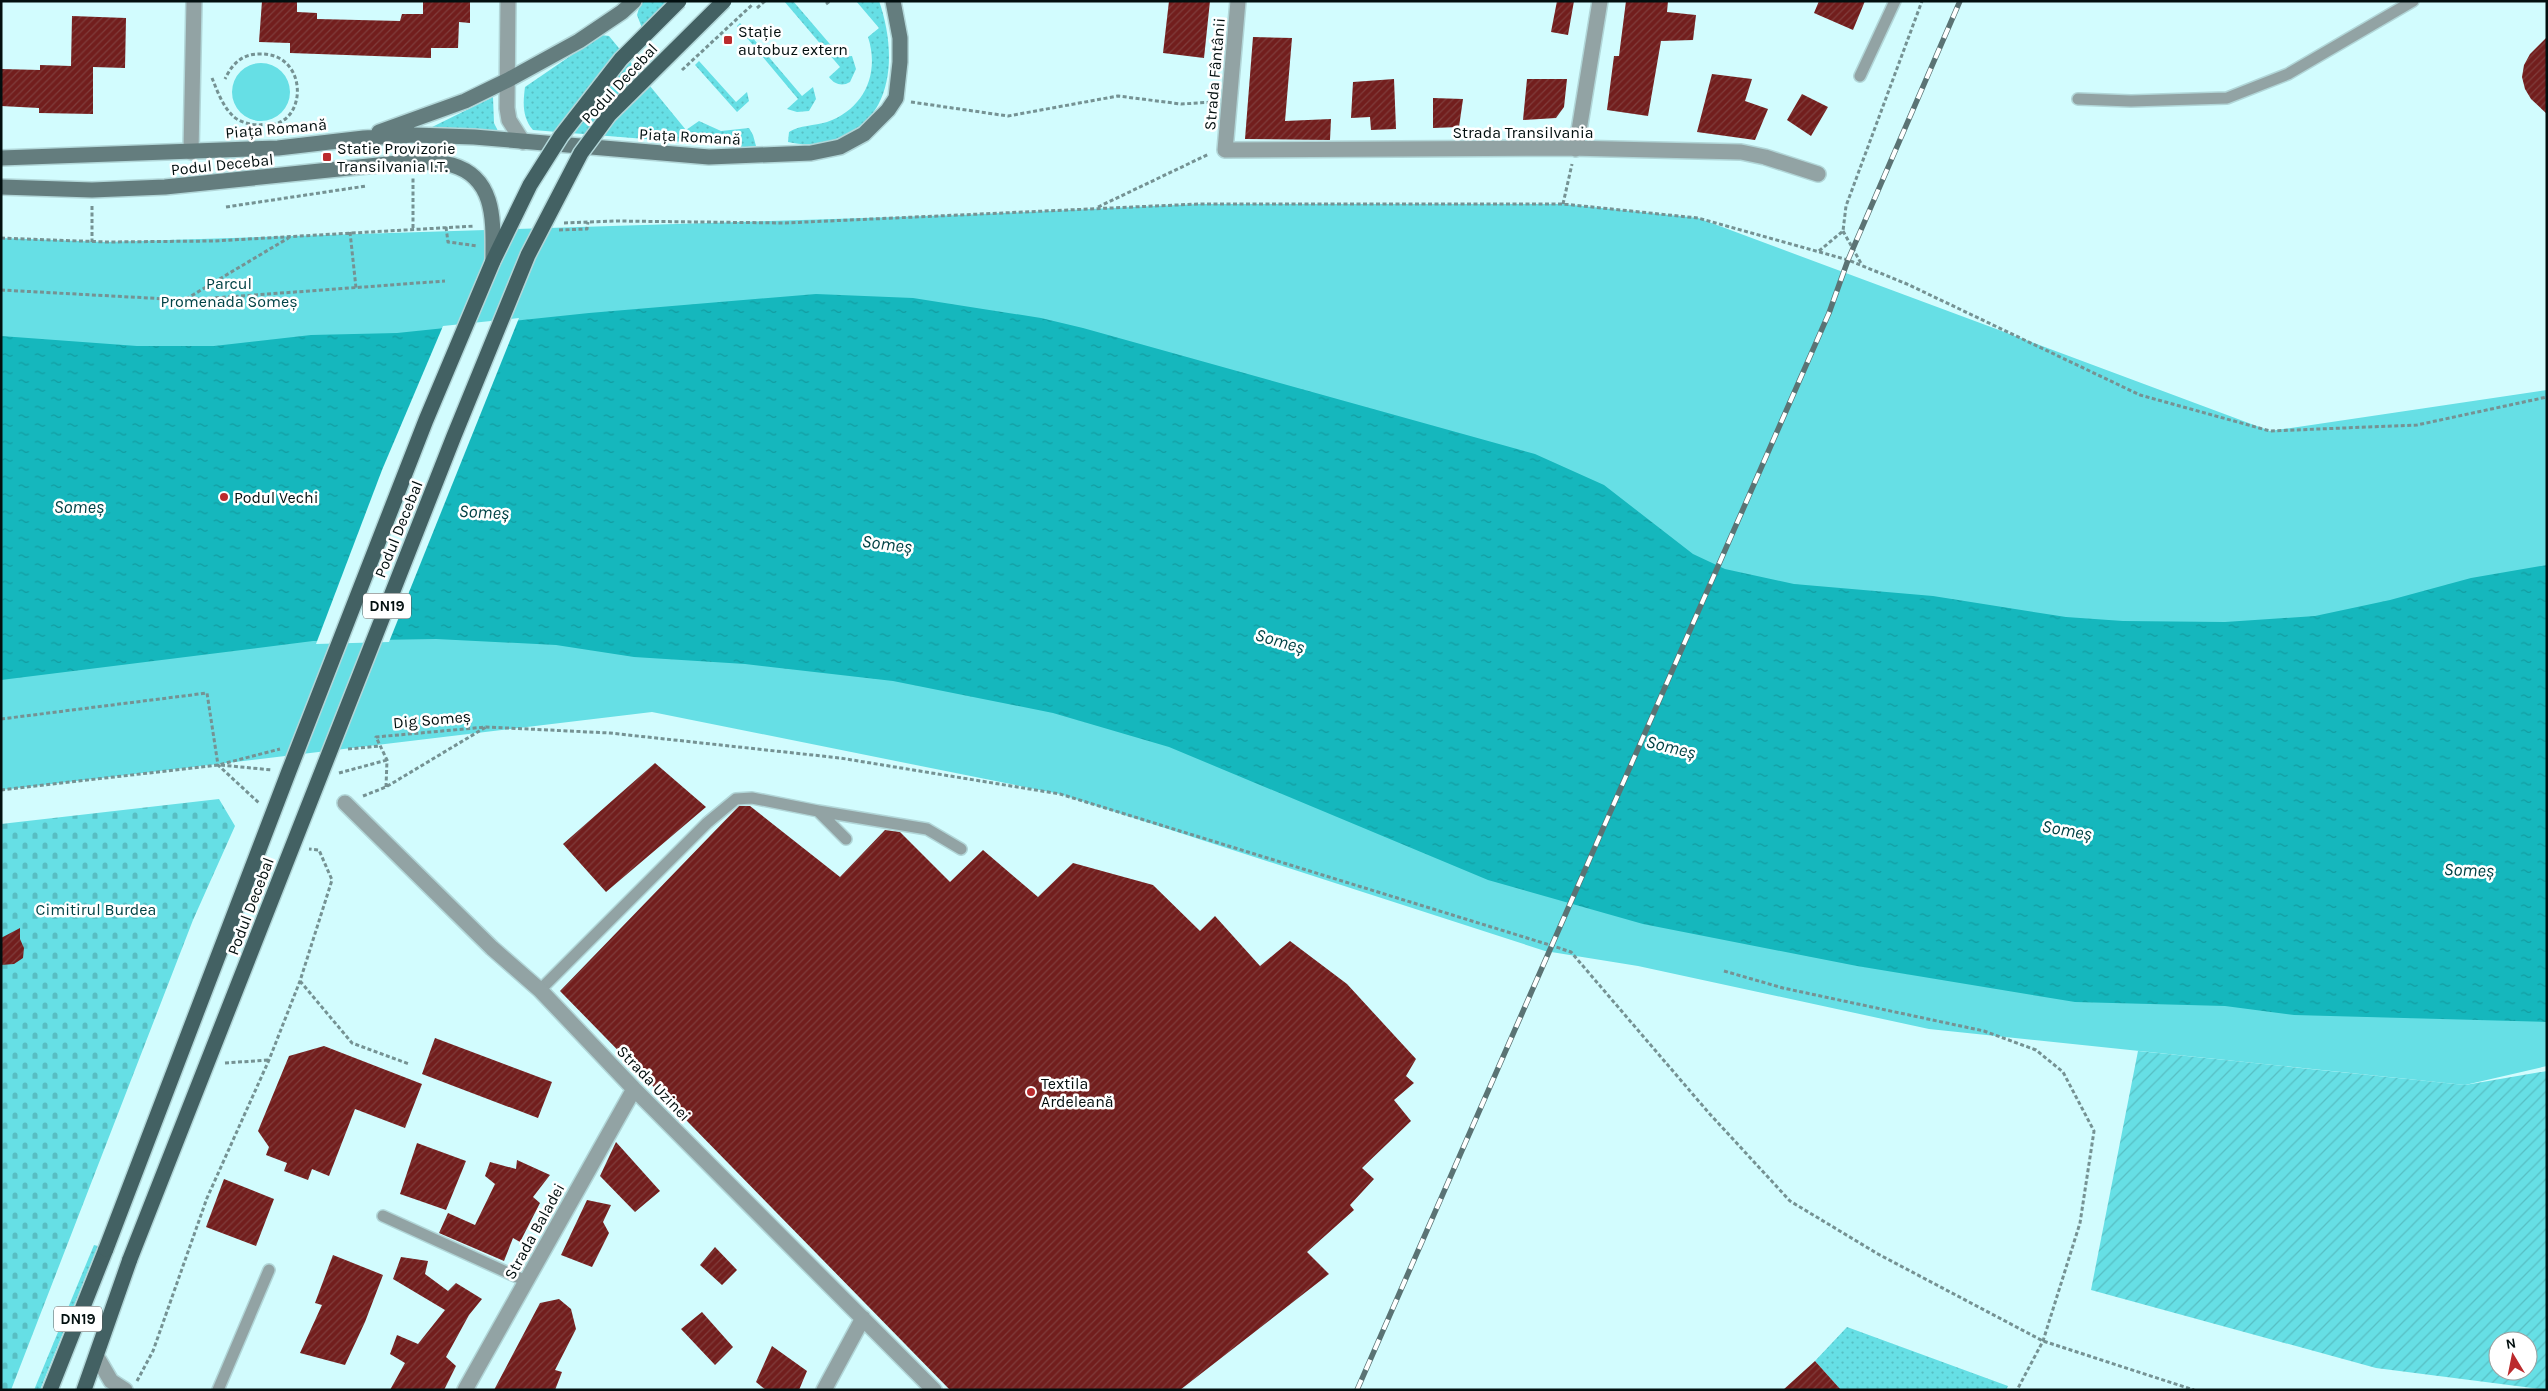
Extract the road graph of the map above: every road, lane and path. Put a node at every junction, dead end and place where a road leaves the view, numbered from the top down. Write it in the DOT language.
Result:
graph roads {
  1 [pos="194,1"];
  2 [pos="508,1"];
  3 [pos="634,1"];
  4 [pos="679,1"];
  5 [pos="724,1"];
  6 [pos="765,1"];
  7 [pos="830,1"];
  8 [pos="892,1"];
  9 [pos="1238,1"];
  10 [pos="1600,1"];
  11 [pos="1895,1"];
  12 [pos="1922,1"];
  13 [pos="2413,1"];
  14 [pos="753,4"];
  15 [pos="826,4"];
  16 [pos="757,8"];
  17 [pos="675,76"];
  18 [pos="1860,76"];
  19 [pos="212,78"];
  20 [pos="225,79"];
  21 [pos="508,80"];
  22 [pos="896,98"];
  23 [pos="2078,99"];
  24 [pos="1229,102"];
  25 [pos="364,138"];
  26 [pos="523,142"];
  27 [pos="1576,148"];
  28 [pos="1221,150"];
  29 [pos="192,152"];
  30 [pos="1,158"];
  31 [pos="1818,174"];
  32 [pos="404,179"];
  33 [pos="374,184"];
  34 [pos="1,188"];
  35 [pos="92,190"];
  36 [pos="1563,204"];
  37 [pos="226,207"];
  38 [pos="588,222"];
  39 [pos="446,226"];
  40 [pos="413,228"];
  41 [pos="564,230"];
  42 [pos="546,231"];
  43 [pos="1843,231"];
  44 [pos="350,232"];
  45 [pos="292,236"];
  46 [pos="92,242"];
  47 [pos="483,247"];
  48 [pos="1819,252"];
  49 [pos="493,261"];
  50 [pos="1862,266"];
  51 [pos="446,281"];
  52 [pos="356,288"];
  53 [pos="1,290"];
  54 [pos="186,300"];
  55 [pos="2547,397"];
  56 [pos="1,719"];
  57 [pos="486,727"];
  58 [pos="380,746"];
  59 [pos="288,747"];
  60 [pos="343,749"];
  61 [pos="387,760"];
  62 [pos="218,765"];
  63 [pos="288,771"];
  64 [pos="334,773"];
  65 [pos="386,788"];
  66 [pos="1,790"];
  67 [pos="345,803"];
  68 [pos="818,811"];
  69 [pos="846,839"];
  70 [pos="301,848"];
  71 [pos="961,849"];
  72 [pos="1724,971"];
  73 [pos="300,981"];
  74 [pos="540,990"];
  75 [pos="269,1060"];
  76 [pos="219,1064"];
  77 [pos="409,1064"];
  78 [pos="634,1089"];
  79 [pos="383,1216"];
  80 [pos="268,1270"];
  81 [pos="526,1281"];
  82 [pos="864,1318"];
  83 [pos="2043,1341"];
  84 [pos="97,1356"];
  85 [pos="131,1386"];
  86 [pos="50,1390"];
  87 [pos="84,1390"];
  88 [pos="218,1390"];
  89 [pos="465,1390"];
  90 [pos="824,1390"];
  91 [pos="934,1390"];
  92 [pos="2017,1390"];
  93 [pos="2194,1390"];
  1 -- 29 [label="street"];
  2 -- 21 [label="street"];
  3 -- 21 [label="street, Piața Romană"];
  4 -- 49 [label="main road, Podul Decebal / DN19, bridge"];
  5 -- 42 [label="main road, Podul Decebal / DN19, bridge"];
  6 -- 16 [label="path"];
  7 -- 15 [label="path"];
  8 -- 22 [label="street"];
  9 -- 24 [label="street, Strada Fântânii"];
  10 -- 27 [label="street"];
  11 -- 18 [label="lane"];
  12 -- 43 [label="path"];
  13 -- 23 [label="lane"];
  14 -- 17 [label="path"];
  19 -- 20 [label="path"];
  21 -- 25 [label="street, Piața Romană"];
  21 -- 26 [label="street"];
  22 -- 24 [label="path"];
  22 -- 26 [label="street, Piața Romană"];
  24 -- 28 [label="street, Strada Fântânii"];
  25 -- 26 [label="street, Piața Romană"];
  25 -- 29 [label="street, Piața Romană"];
  27 -- 28 [label="street, Strada Transilvania"];
  27 -- 31 [label="street, Strada Transilvania"];
  27 -- 36 [label="path"];
  28 -- 36 [label="path"];
  29 -- 30 [label="street, Piața Romană"];
  32 -- 40 [label="path"];
  33 -- 37 [label="path"];
  34 -- 35 [label="street, Podul Decebal, bridge"];
  35 -- 46 [label="path"];
  35 -- 49 [label="street, Podul Decebal, bridge"];
  36 -- 48 [label="path"];
  38 -- 41 [label="path"];
  39 -- 47 [label="path"];
  41 -- 42 [label="path"];
  41 -- 42 [label="path"];
  42 -- 84 [label="main road, Podul Decebal / DN19, bridge"];
  43 -- 48 [label="path"];
  43 -- 50 [label="path"];
  44 -- 52 [label="path"];
  45 -- 54 [label="path"];
  48 -- 50 [label="path"];
  49 -- 63 [label="main road, Podul Decebal / DN19, bridge"];
  50 -- 55 [label="path"];
  51 -- 52 [label="path"];
  52 -- 54 [label="path"];
  53 -- 54 [label="path"];
  56 -- 62 [label="path"];
  57 -- 58 [label="path, Dig Someș"];
  57 -- 65 [label="path"];
  57 -- 83 [label="path"];
  58 -- 60 [label="path"];
  58 -- 61 [label="path, Dig Someș"];
  59 -- 62 [label="path"];
  61 -- 64 [label="path"];
  61 -- 65 [label="path"];
  62 -- 63 [label="path"];
  62 -- 66 [label="path"];
  63 -- 86 [label="main road, Podul Decebal / DN19, bridge"];
  65 -- 67 [label="path"];
  67 -- 74 [label="street, Strada Uzinei"];
  68 -- 69 [label="lane"];
  68 -- 71 [label="lane"];
  68 -- 74 [label="lane"];
  70 -- 73 [label="path"];
  72 -- 83 [label="path"];
  73 -- 75 [label="path"];
  73 -- 77 [label="path"];
  74 -- 78 [label="street, Strada Uzinei"];
  75 -- 76 [label="path"];
  75 -- 85 [label="path"];
  78 -- 81 [label="street, Strada Baladei"];
  78 -- 82 [label="street, Strada Uzinei"];
  79 -- 81 [label="lane"];
  80 -- 88 [label="lane"];
  81 -- 89 [label="street, Strada Baladei"];
  82 -- 90 [label="street"];
  82 -- 91 [label="street, Strada Uzinei"];
  83 -- 92 [label="path"];
  83 -- 93 [label="path"];
  84 -- 85 [label="street"];
  84 -- 87 [label="main road, DN19"];
}
